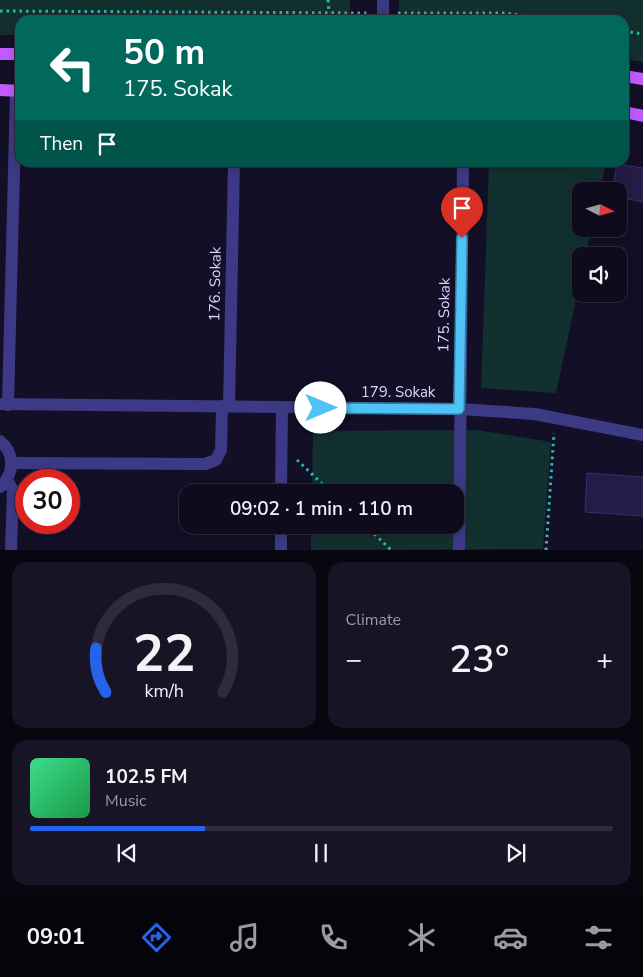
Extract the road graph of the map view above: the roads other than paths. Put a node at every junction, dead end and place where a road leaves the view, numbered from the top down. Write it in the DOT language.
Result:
graph roads {
  1 [pos="0,54"];
  2 [pos="15,54"];
  3 [pos="629,77"];
  4 [pos="643,79"];
  5 [pos="0,90"];
  6 [pos="15,91"];
  7 [pos="629,113"];
  8 [pos="643,116"];
  9 [pos="15,158"];
  10 [pos="234,167"];
  11 [pos="463,167"];
  12 [pos="4,404"];
  13 [pos="225,406"];
  14 [pos="282,407"];
  15 [pos="459,409"];
  16 [pos="643,435"];
  17 [pos="0,441"];
  18 [pos="12,463"];
  19 [pos="4,483"];
  20 [pos="281,484"];
  21 [pos="281,534"];
  22 [pos="11,550"];
  23 [pos="281,550"];
  24 [pos="459,550"];
  1 -- 2 [label="main road"];
  3 -- 4 [label="main road"];
  5 -- 6 [label="main road"];
  7 -- 8 [label="main road"];
  9 -- 12 [label="street"];
  10 -- 13 [label="street, 176. Sokak"];
  11 -- 15 [label="street, 175. Sokak"];
  12 -- 13 [label="street, 179. Sokak"];
  13 -- 14 [label="street, 179. Sokak"];
  13 -- 18 [label="street, 176. Sokak"];
  14 -- 15 [label="street, 179. Sokak"];
  14 -- 20 [label="street"];
  15 -- 16 [label="street, 179. Sokak"];
  15 -- 24 [label="street, 175. Sokak"];
  17 -- 18 [label="street"];
  18 -- 19 [label="street"];
  19 -- 22 [label="street"];
  21 -- 23 [label="street"];
}
